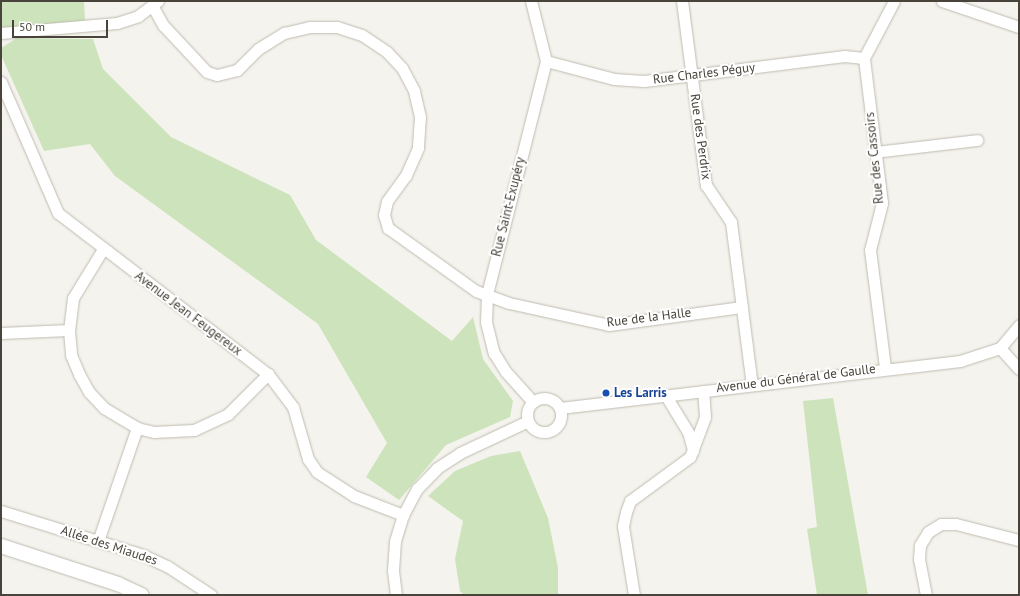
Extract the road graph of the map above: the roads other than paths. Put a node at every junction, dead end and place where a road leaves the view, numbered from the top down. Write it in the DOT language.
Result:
graph roads {
  1 [pos="531,1"];
  2 [pos="682,1"];
  3 [pos="894,1"];
  4 [pos="942,1"];
  5 [pos="156,4"];
  6 [pos="1019,27"];
  7 [pos="1,33"];
  8 [pos="864,58"];
  9 [pos="546,61"];
  10 [pos="692,75"];
  11 [pos="1,82"];
  12 [pos="977,140"];
  13 [pos="875,152"];
  14 [pos="102,249"];
  15 [pos="487,294"];
  16 [pos="742,307"];
  17 [pos="1019,324"];
  18 [pos="69,330"];
  19 [pos="1,333"];
  20 [pos="1000,348"];
  21 [pos="885,368"];
  22 [pos="1019,370"];
  23 [pos="268,374"];
  24 [pos="752,385"];
  25 [pos="703,391"];
  26 [pos="666,396"];
  27 [pos="533,402"];
  28 [pos="560,408"];
  29 [pos="528,421"];
  30 [pos="137,428"];
  31 [pos="693,450"];
  32 [pos="1,510"];
  33 [pos="403,515"];
  34 [pos="1019,540"];
  35 [pos="98,541"];
  36 [pos="1,546"];
  37 [pos="142,595"];
  38 [pos="211,595"];
  39 [pos="396,595"];
  40 [pos="634,595"];
  41 [pos="926,595"];
  1 -- 9 [label="street, Rue Saint-Exupéry"];
  2 -- 10 [label="street, Rue des Perdrix"];
  3 -- 8 [label="street"];
  4 -- 6 [label="street"];
  5 -- 7 [label="street"];
  5 -- 15 [label="street, Rue de la Halle"];
  8 -- 10 [label="street, Rue Charles Péguy"];
  8 -- 13 [label="street, Rue des Cassoirs"];
  9 -- 10 [label="street, Rue Charles Péguy"];
  9 -- 15 [label="street, Rue Saint-Exupéry"];
  10 -- 16 [label="street, Rue des Perdrix"];
  11 -- 14 [label="street, Avenue Jean Feugereux"];
  12 -- 13 [label="street"];
  13 -- 21 [label="street, Rue des Cassoirs"];
  14 -- 18 [label="street"];
  14 -- 23 [label="street, Avenue Jean Feugereux"];
  15 -- 16 [label="street, Rue de la Halle"];
  15 -- 27 [label="street, Rue Saint-Exupéry"];
  16 -- 24 [label="street, Rue des Perdrix"];
  17 -- 20 [label="street"];
  18 -- 19 [label="street"];
  18 -- 30 [label="street"];
  20 -- 21 [label="street, Avenue du Général de Gaulle"];
  20 -- 22 [label="street"];
  21 -- 24 [label="street, Avenue du Général de Gaulle"];
  23 -- 30 [label="street"];
  23 -- 33 [label="street, Avenue Jean Feugereux"];
  24 -- 25 [label="street, Avenue du Général de Gaulle"];
  25 -- 26 [label="street, Avenue du Général de Gaulle"];
  25 -- 31 [label="street"];
  26 -- 28 [label="street, Avenue du Général de Gaulle"];
  26 -- 31 [label="street"];
  27 -- 28 [label="street"];
  27 -- 29 [label="street"];
  28 -- 29 [label="street"];
  29 -- 33 [label="street"];
  30 -- 35 [label="street"];
  31 -- 40 [label="street"];
  32 -- 35 [label="street, Allée des Miaudes"];
  33 -- 39 [label="street"];
  34 -- 41 [label="street"];
  35 -- 38 [label="street, Allée des Miaudes"];
  36 -- 37 [label="street"];
}
